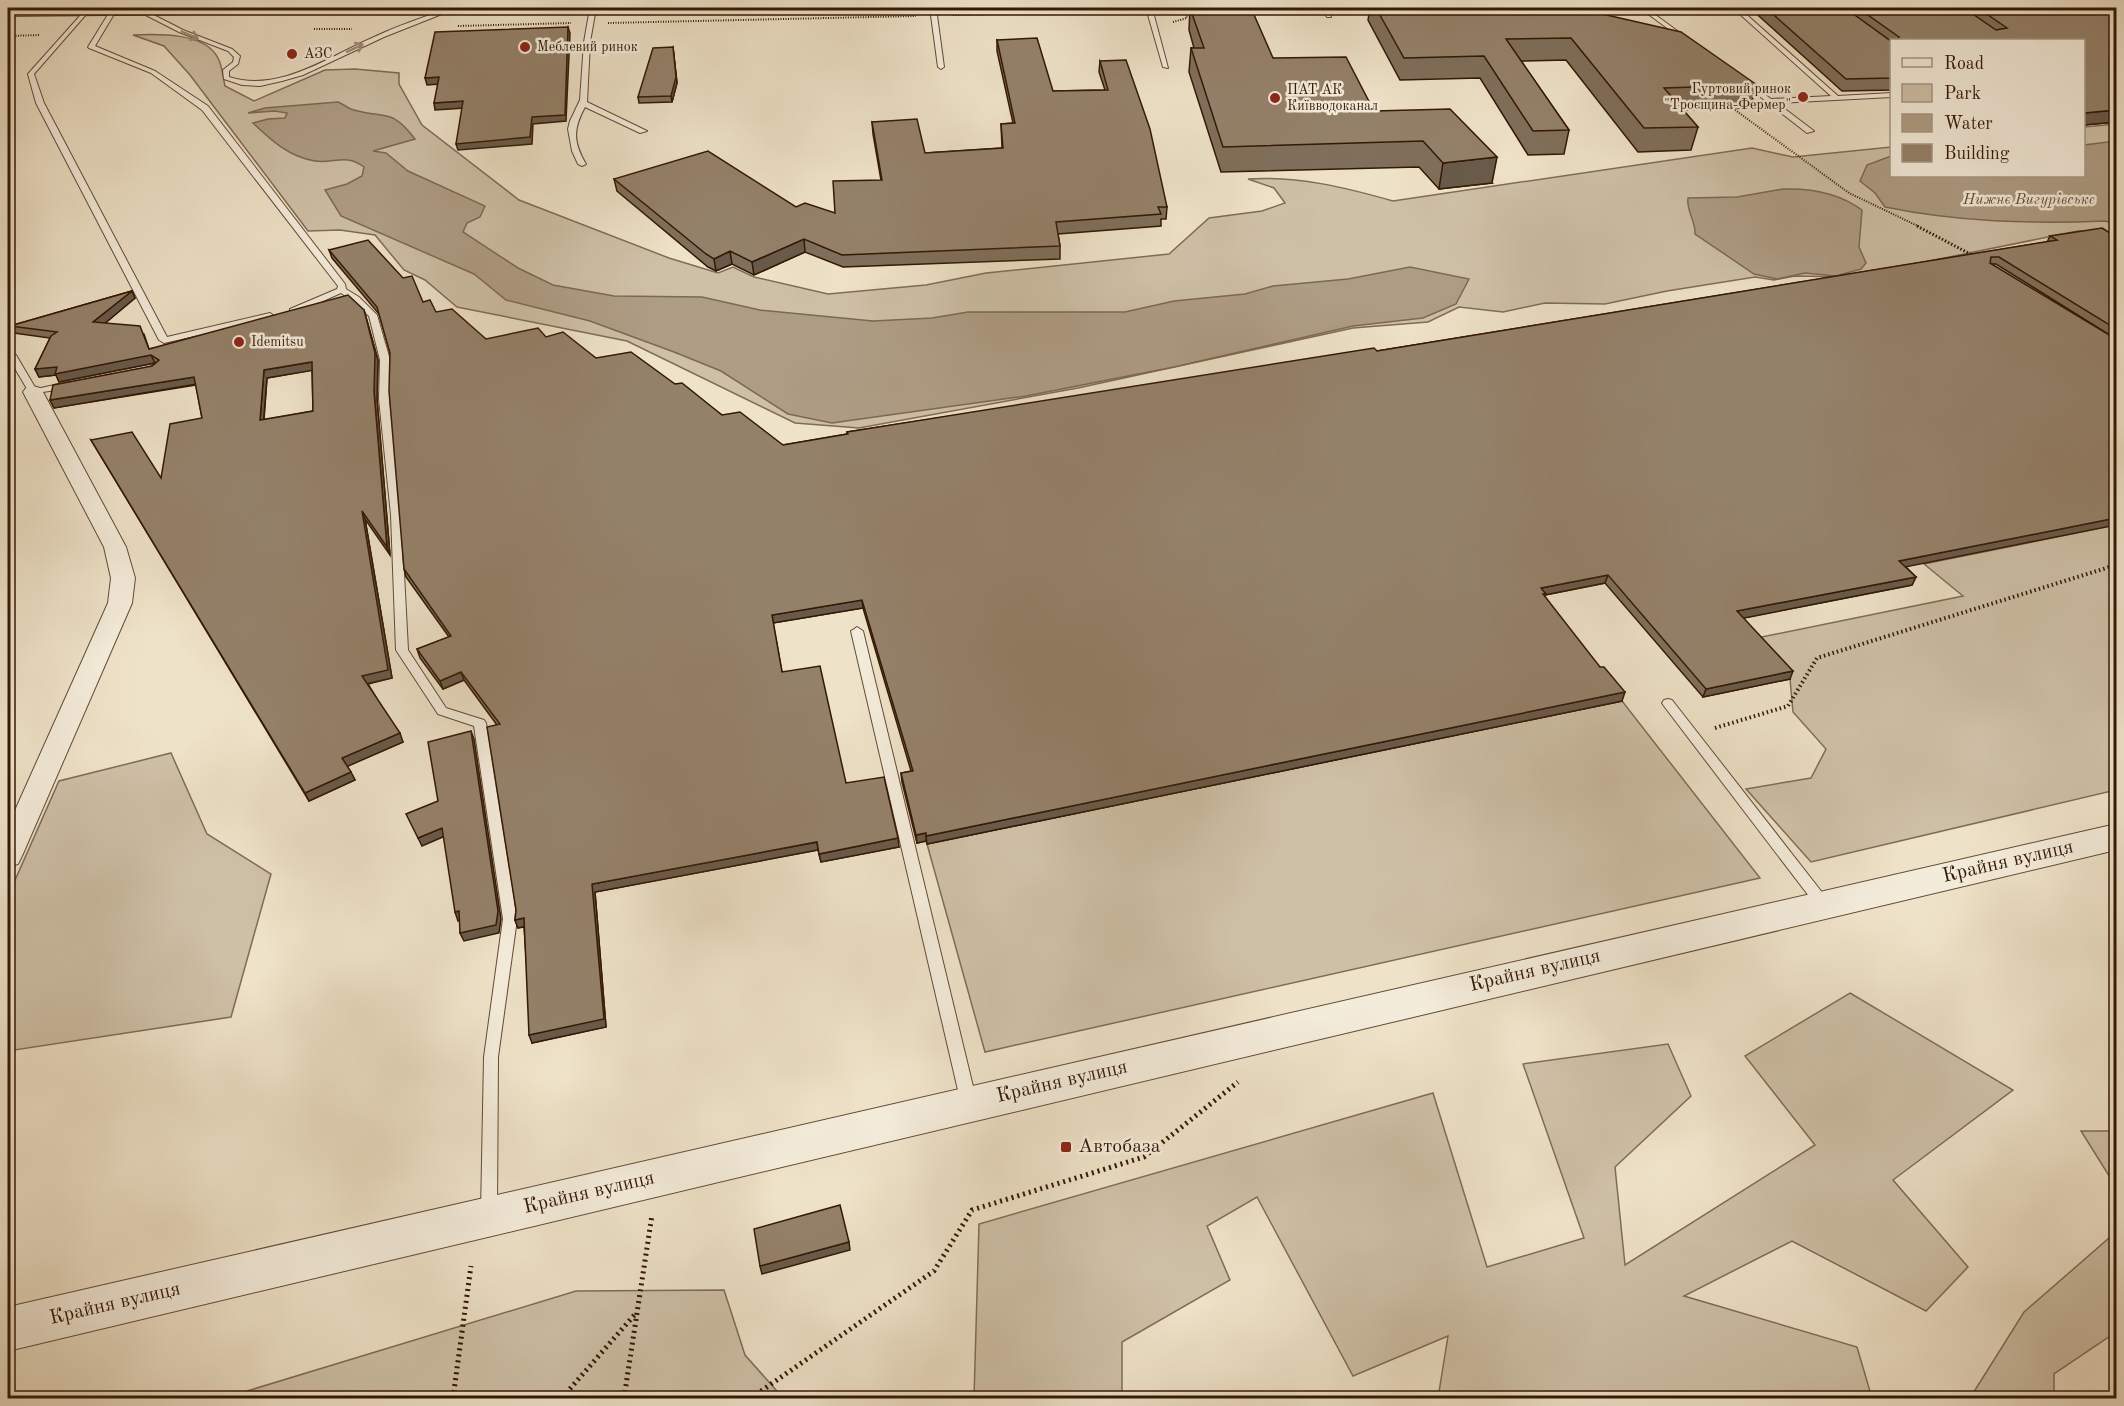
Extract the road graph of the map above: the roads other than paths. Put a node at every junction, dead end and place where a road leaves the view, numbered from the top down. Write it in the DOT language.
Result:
graph roads {
  1 [pos="188,8"];
  2 [pos="309,8"];
  3 [pos="454,8"];
  4 [pos="593,8"];
  5 [pos="1324,8"];
  6 [pos="1643,8"];
  7 [pos="1736,8"];
  8 [pos="114,9"];
  9 [pos="138,9"];
  10 [pos="1149,9"];
  11 [pos="8,10"];
  12 [pos="87,10"];
  13 [pos="933,11"];
  14 [pos="1329,16"];
  15 [pos="1698,47"];
  16 [pos="1166,67"];
  17 [pos="941,68"];
  18 [pos="1734,74"];
  19 [pos="1890,95"];
  20 [pos="1837,98"];
  21 [pos="1770,101"];
  22 [pos="583,103"];
  23 [pos="644,131"];
  24 [pos="1810,131"];
  25 [pos="582,164"];
  26 [pos="341,290"];
  27 [pos="287,312"];
  28 [pos="276,315"];
  29 [pos="8,357"];
  30 [pos="77,383"];
  31 [pos="33,392"];
  32 [pos="857,631"];
  33 [pos="1668,703"];
  34 [pos="2116,837"];
  35 [pos="8,856"];
  36 [pos="1823,904"];
  37 [pos="969,1104"];
  38 [pos="489,1216"];
  39 [pos="8,1329"];
  1 -- 2 [label="street"];
  1 -- 9 [label="street"];
  9 -- 3 [label="lane, one-way"];
  4 -- 22 [label="lane"];
  5 -- 14 [label="lane"];
  6 -- 15 [label="lane"];
  7 -- 20 [label="lane"];
  8 -- 9 [label="street"];
  8 -- 12 [label="street"];
  8 -- 26 [label="lane"];
  10 -- 16 [label="lane"];
  11 -- 12 [label="street"];
  12 -- 28 [label="lane"];
  13 -- 17 [label="lane"];
  18 -- 21 [label="lane"];
  19 -- 20 [label="lane"];
  20 -- 21 [label="lane"];
  21 -- 24 [label="lane"];
  22 -- 23 [label="lane"];
  22 -- 25 [label="lane"];
  26 -- 27 [label="lane"];
  26 -- 38 [label="lane"];
  29 -- 31 [label="lane"];
  30 -- 31 [label="lane"];
  31 -- 35 [label="street"];
  32 -- 37 [label="lane"];
  33 -- 36 [label="lane"];
  34 -- 36 [label="street, Крайня вулиця"];
  36 -- 37 [label="street, Крайня вулиця"];
  37 -- 38 [label="street, Крайня вулиця"];
  38 -- 39 [label="street, Крайня вулиця"];
}
